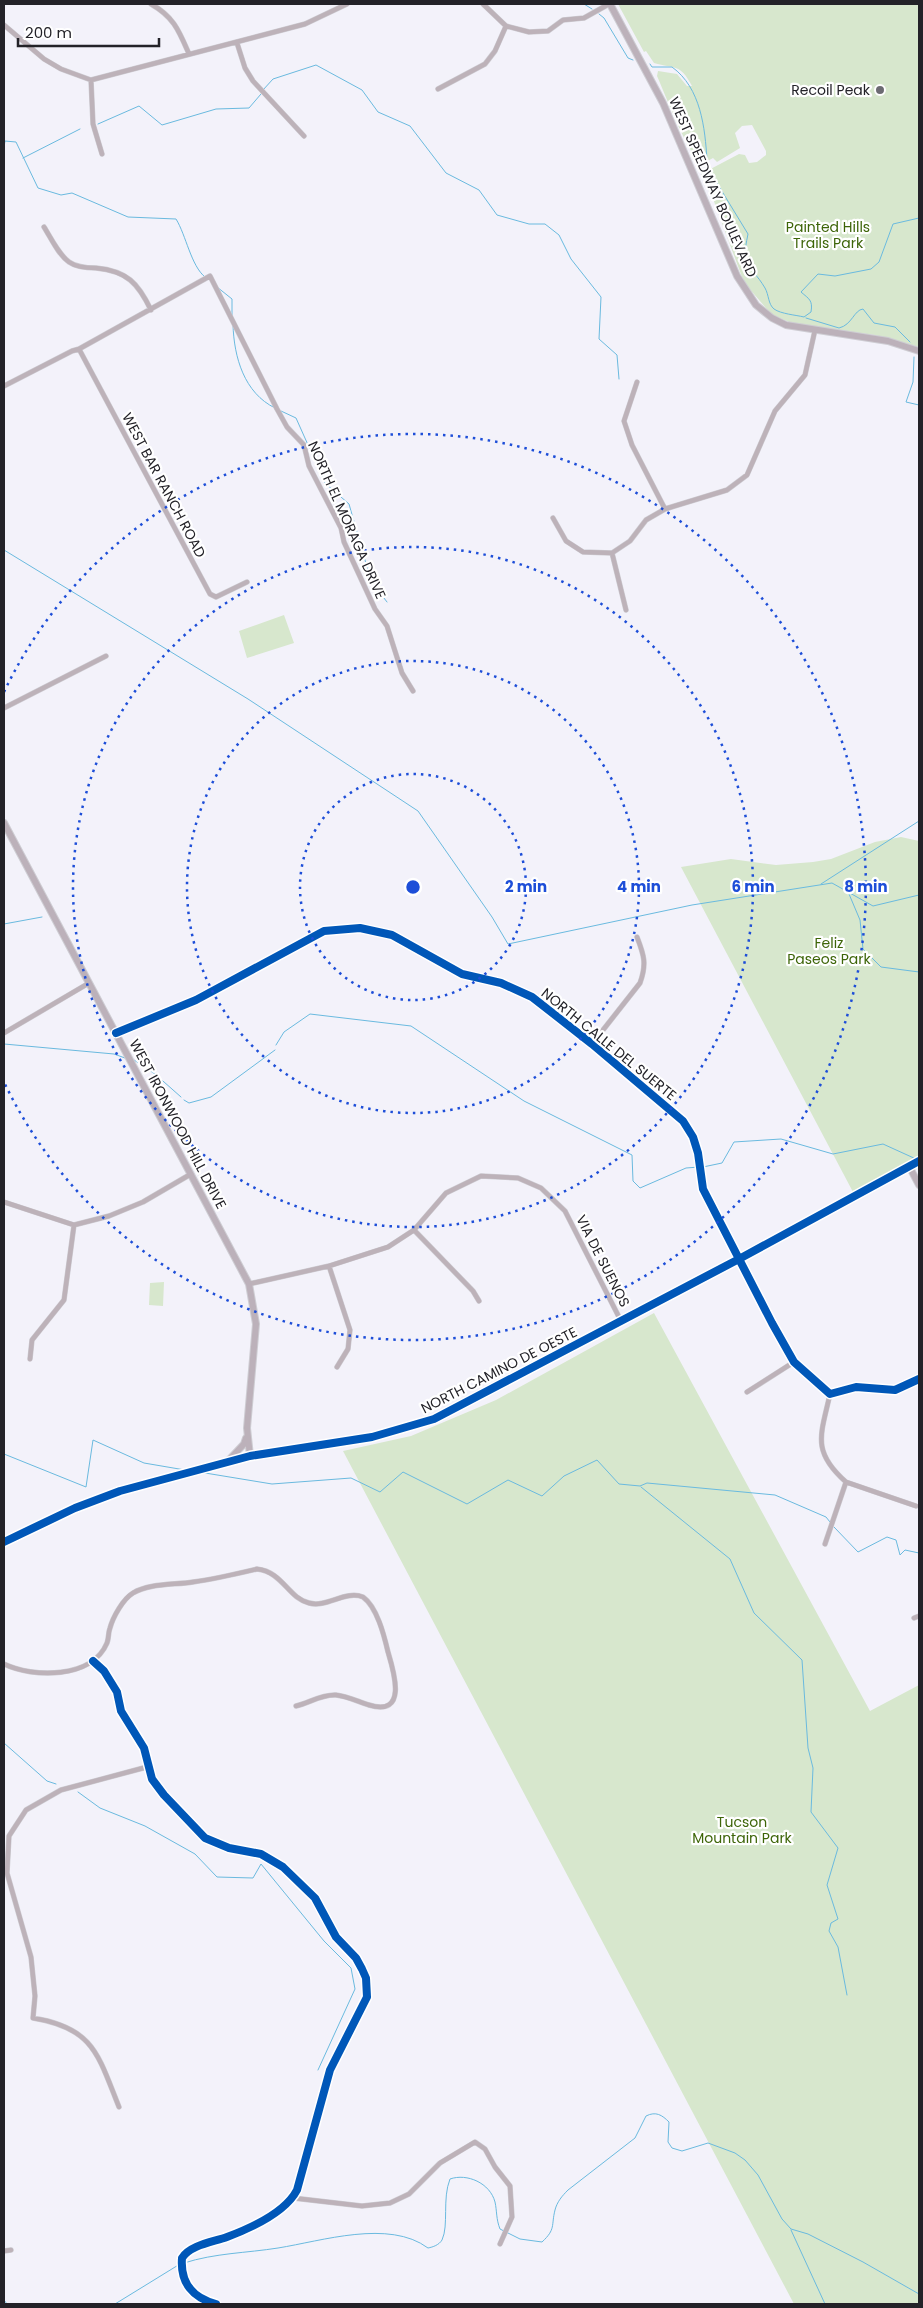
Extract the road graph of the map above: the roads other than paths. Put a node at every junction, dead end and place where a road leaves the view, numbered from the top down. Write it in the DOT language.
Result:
graph roads {
  1 [pos="151,4"];
  2 [pos="348,4"];
  3 [pos="483,4"];
  4 [pos="610,4"];
  5 [pos="4,25"];
  6 [pos="506,26"];
  7 [pos="237,43"];
  8 [pos="189,54"];
  9 [pos="92,80"];
  10 [pos="438,89"];
  11 [pos="304,136"];
  12 [pos="102,154"];
  13 [pos="44,227"];
  14 [pos="151,310"];
  15 [pos="814,330"];
  16 [pos="79,349"];
  17 [pos="919,351"];
  18 [pos="636,382"];
  19 [pos="4,386"];
  20 [pos="665,508"];
  21 [pos="553,518"];
  22 [pos="612,553"];
  23 [pos="247,582"];
  24 [pos="626,610"];
  25 [pos="106,656"];
  26 [pos="413,691"];
  27 [pos="4,708"];
  28 [pos="4,822"];
  29 [pos="638,937"];
  30 [pos="89,983"];
  31 [pos="4,1032"];
  32 [pos="116,1033"];
  33 [pos="592,1044"];
  34 [pos="919,1160"];
  35 [pos="909,1166"];
  36 [pos="191,1174"];
  37 [pos="919,1185"];
  38 [pos="4,1202"];
  39 [pos="74,1224"];
  40 [pos="414,1230"];
  41 [pos="739,1260"];
  42 [pos="329,1266"];
  43 [pos="249,1284"];
  44 [pos="479,1301"];
  45 [pos="621,1321"];
  46 [pos="30,1358"];
  47 [pos="794,1362"];
  48 [pos="336,1367"];
  49 [pos="919,1379"];
  50 [pos="747,1392"];
  51 [pos="830,1394"];
  52 [pos="247,1434"];
  53 [pos="250,1456"];
  54 [pos="227,1462"];
  55 [pos="846,1482"];
  56 [pos="916,1506"];
  57 [pos="4,1542"];
  58 [pos="825,1544"];
  59 [pos="919,1616"];
  60 [pos="914,1618"];
  61 [pos="93,1661"];
  62 [pos="4,1664"];
  63 [pos="296,1706"];
  64 [pos="148,1767"];
  65 [pos="119,2107"];
  66 [pos="293,2198"];
  67 [pos="500,2244"];
  68 [pos="12,2250"];
  69 [pos="4,2251"];
  70 [pos="216,2304"];
  1 -- 8 [label="street"];
  2 -- 7 [label="street"];
  3 -- 6 [label="street"];
  4 -- 6 [label="street"];
  4 -- 15 [label="street, WEST SPEEDWAY BOULEVARD"];
  5 -- 9 [label="street"];
  6 -- 10 [label="street"];
  7 -- 8 [label="street"];
  7 -- 11 [label="street"];
  8 -- 9 [label="street"];
  9 -- 12 [label="street"];
  13 -- 14 [label="street"];
  14 -- 16 [label="street, NORTH EL MORAGA DRIVE"];
  14 -- 26 [label="street, NORTH EL MORAGA DRIVE"];
  15 -- 17 [label="street, WEST SPEEDWAY BOULEVARD"];
  15 -- 20 [label="street"];
  16 -- 19 [label="street, NORTH EL MORAGA DRIVE"];
  16 -- 23 [label="street, WEST BAR RANCH ROAD"];
  18 -- 20 [label="street"];
  20 -- 22 [label="street"];
  21 -- 22 [label="street"];
  22 -- 24 [label="street"];
  25 -- 27 [label="street"];
  28 -- 30 [label="street, WEST IRONWOOD HILL DRIVE"];
  29 -- 33 [label="street"];
  30 -- 31 [label="street"];
  30 -- 32 [label="street, WEST IRONWOOD HILL DRIVE"];
  32 -- 33 [label="street, NORTH CALLE DEL SUERTE"];
  32 -- 36 [label="street, WEST IRONWOOD HILL DRIVE"];
  33 -- 41 [label="street, NORTH CALLE DEL SUERTE"];
  34 -- 35 [label="street, NORTH CAMINO DE OESTE"];
  35 -- 37 [label="street"];
  35 -- 41 [label="street, NORTH CAMINO DE OESTE"];
  36 -- 39 [label="street"];
  36 -- 43 [label="street, WEST IRONWOOD HILL DRIVE"];
  38 -- 39 [label="street"];
  39 -- 46 [label="street"];
  40 -- 42 [label="street, VIA DE SUENOS"];
  40 -- 44 [label="street"];
  40 -- 45 [label="street, VIA DE SUENOS"];
  41 -- 45 [label="street, NORTH CAMINO DE OESTE"];
  41 -- 47 [label="street, NORTH CALLE DEL SUERTE"];
  42 -- 43 [label="street, VIA DE SUENOS"];
  42 -- 48 [label="street"];
  43 -- 52 [label="street, WEST IRONWOOD HILL DRIVE"];
  45 -- 53 [label="street, NORTH CAMINO DE OESTE"];
  47 -- 50 [label="street"];
  47 -- 51 [label="street, NORTH CALLE DEL SUERTE"];
  49 -- 51 [label="street"];
  51 -- 55 [label="street"];
  52 -- 53 [label="street, WEST IRONWOOD HILL DRIVE"];
  52 -- 54 [label="street"];
  53 -- 54 [label="street, NORTH CAMINO DE OESTE"];
  54 -- 57 [label="street, NORTH CAMINO DE OESTE"];
  55 -- 56 [label="street"];
  55 -- 58 [label="street"];
  59 -- 60 [label="street"];
  61 -- 62 [label="street"];
  61 -- 63 [label="street"];
  61 -- 64 [label="street"];
  64 -- 65 [label="street"];
  64 -- 66 [label="street"];
  66 -- 67 [label="street"];
  66 -- 70 [label="street"];
  68 -- 69 [label="street"];
}
